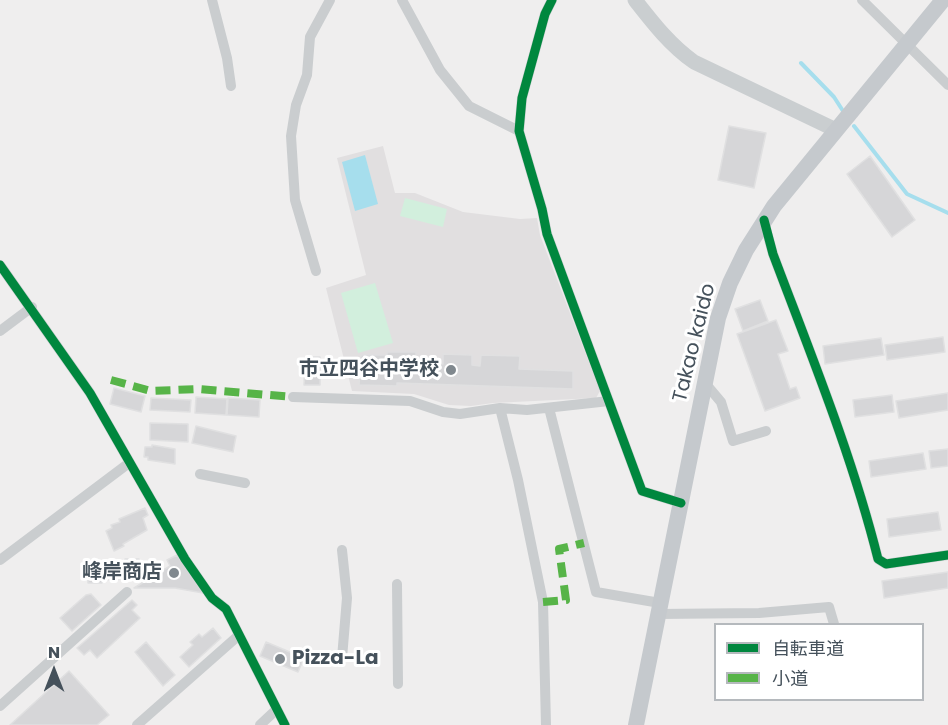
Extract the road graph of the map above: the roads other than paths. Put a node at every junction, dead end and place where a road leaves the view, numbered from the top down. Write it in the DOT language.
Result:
graph roads {
  1 [pos="212,0"];
  2 [pos="330,0"];
  3 [pos="402,0"];
  4 [pos="552,0"];
  5 [pos="635,0"];
  6 [pos="862,0"];
  7 [pos="943,0"];
  8 [pos="906,43"];
  9 [pos="948,85"];
  10 [pos="231,86"];
  11 [pos="836,130"];
  12 [pos="519,131"];
  13 [pos="764,220"];
  14 [pos="0,265"];
  15 [pos="316,271"];
  16 [pos="32,307"];
  17 [pos="0,331"];
  18 [pos="705,383"];
  19 [pos="293,397"];
  20 [pos="609,401"];
  21 [pos="500,408"];
  22 [pos="549,408"];
  23 [pos="766,431"];
  24 [pos="129,463"];
  25 [pos="200,474"];
  26 [pos="245,483"];
  27 [pos="681,503"];
  28 [pos="342,550"];
  29 [pos="948,555"];
  30 [pos="0,560"];
  31 [pos="396,584"];
  32 [pos="127,592"];
  33 [pos="659,609"];
  34 [pos="834,623"];
  35 [pos="238,636"];
  36 [pos="342,658"];
  37 [pos="398,684"];
  38 [pos="0,706"];
  39 [pos="276,710"];
  40 [pos="137,725"];
  41 [pos="260,725"];
  42 [pos="285,725"];
  43 [pos="546,725"];
  44 [pos="636,725"];
  1 -- 10 [label="street"];
  2 -- 15 [label="street"];
  3 -- 12 [label="street"];
  4 -- 12 [label="street"];
  5 -- 11 [label="street"];
  6 -- 8 [label="street"];
  7 -- 8 [label="main road, Takao kaido"];
  8 -- 9 [label="street"];
  8 -- 11 [label="main road, Takao kaido"];
  11 -- 13 [label="main road, Takao kaido"];
  12 -- 20 [label="street"];
  13 -- 18 [label="main road, Takao kaido"];
  13 -- 29 [label="street"];
  14 -- 16 [label="street"];
  16 -- 17 [label="street"];
  16 -- 24 [label="street"];
  18 -- 23 [label="street"];
  18 -- 27 [label="main road, Takao kaido"];
  19 -- 21 [label="street"];
  20 -- 22 [label="street"];
  20 -- 27 [label="street"];
  21 -- 22 [label="street"];
  21 -- 43 [label="street"];
  22 -- 33 [label="street"];
  24 -- 30 [label="street"];
  24 -- 35 [label="street"];
  25 -- 26 [label="street"];
  27 -- 33 [label="main road, Takao kaido"];
  28 -- 36 [label="street"];
  31 -- 37 [label="street"];
  32 -- 38 [label="street"];
  33 -- 34 [label="street"];
  33 -- 44 [label="main road, Takao kaido"];
  35 -- 39 [label="street"];
  35 -- 40 [label="street"];
  39 -- 41 [label="street"];
  39 -- 42 [label="street"];
}
